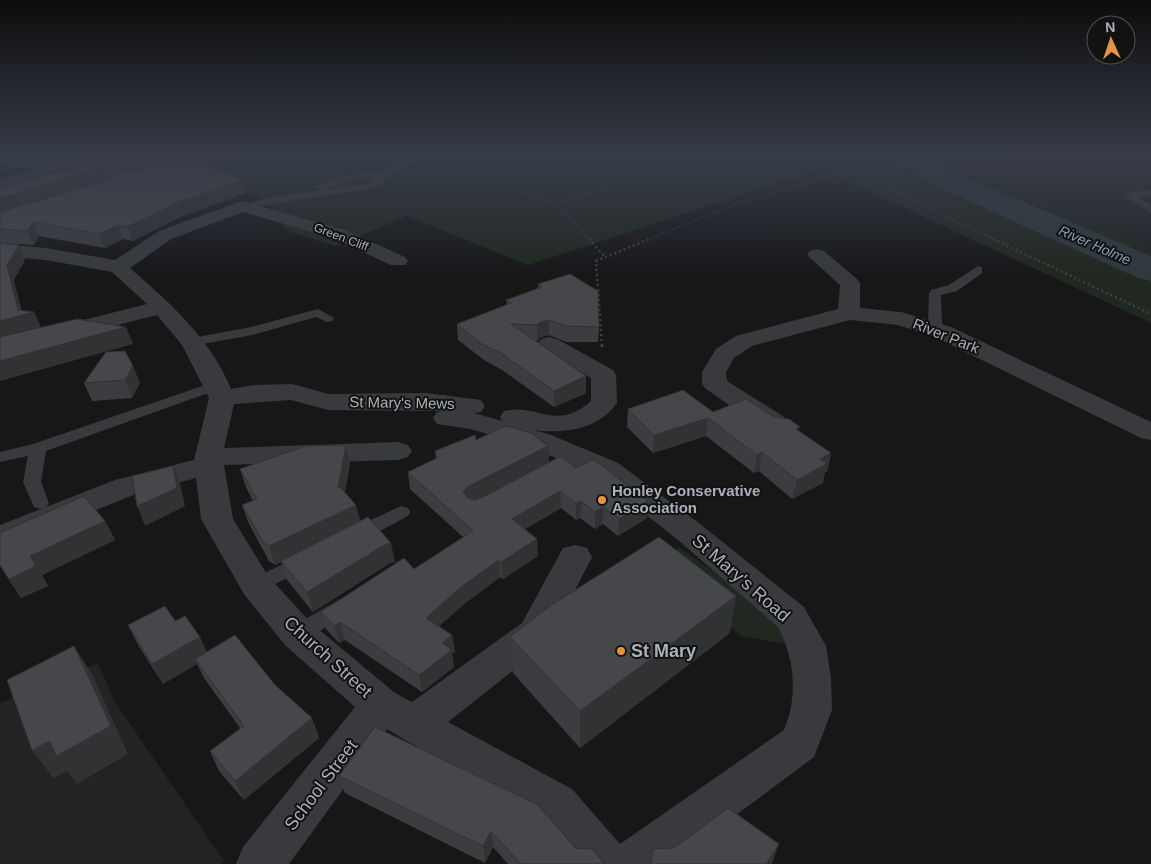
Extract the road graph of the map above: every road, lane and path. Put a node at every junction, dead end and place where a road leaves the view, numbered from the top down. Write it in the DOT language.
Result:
graph roads {
  1 [pos="301,196"];
  2 [pos="531,196"];
  3 [pos="584,196"];
  4 [pos="763,196"];
  5 [pos="903,196"];
  6 [pos="1131,196"];
  7 [pos="242,206"];
  8 [pos="554,206"];
  9 [pos="1151,210"];
  10 [pos="0,250"];
  11 [pos="817,255"];
  12 [pos="606,257"];
  13 [pos="398,261"];
  14 [pos="118,268"];
  15 [pos="978,270"];
  16 [pos="162,307"];
  17 [pos="849,313"];
  18 [pos="1151,314"];
  19 [pos="326,318"];
  20 [pos="943,332"];
  21 [pos="192,342"];
  22 [pos="549,344"];
  23 [pos="0,348"];
  24 [pos="604,375"];
  25 [pos="220,392"];
  26 [pos="446,418"];
  27 [pos="782,428"];
  28 [pos="1151,432"];
  29 [pos="38,448"];
  30 [pos="398,451"];
  31 [pos="0,457"];
  32 [pos="209,461"];
  33 [pos="40,503"];
  34 [pos="401,512"];
  35 [pos="0,538"];
  36 [pos="341,542"];
  37 [pos="316,555"];
  38 [pos="575,557"];
  39 [pos="256,585"];
  40 [pos="356,597"];
  41 [pos="298,634"];
  42 [pos="397,715"];
  43 [pos="260,864"];
  44 [pos="606,864"];
  45 [pos="632,864"];
  1 -- 7 [label="lane"];
  2 -- 8 [label="path"];
  3 -- 8 [label="path"];
  4 -- 12 [label="path"];
  5 -- 18 [label="path"];
  6 -- 9 [label="lane"];
  7 -- 13 [label="street, Green Cliff"];
  7 -- 14 [label="street"];
  8 -- 12 [label="path"];
  10 -- 14 [label="street"];
  11 -- 17 [label="street"];
  12 -- 24 [label="path"];
  14 -- 16 [label="street"];
  15 -- 20 [label="lane"];
  16 -- 21 [label="street"];
  16 -- 23 [label="street"];
  17 -- 20 [label="street, River Park"];
  17 -- 27 [label="street, River Park"];
  19 -- 21 [label="lane"];
  20 -- 28 [label="street, River Park"];
  21 -- 25 [label="street"];
  22 -- 24 [label="street"];
  24 -- 25 [label="street, St Mary's Mews"];
  25 -- 29 [label="lane"];
  25 -- 32 [label="street, Church Street"];
  26 -- 45 [label="street, St Mary's Road"];
  29 -- 31 [label="lane"];
  29 -- 33 [label="lane"];
  30 -- 32 [label="street"];
  32 -- 35 [label="street"];
  32 -- 39 [label="street, Church Street"];
  34 -- 36 [label="lane"];
  37 -- 39 [label="lane"];
  38 -- 42 [label="street, School Street"];
  39 -- 41 [label="street, Church Street"];
  40 -- 41 [label="lane"];
  41 -- 42 [label="street, Church Street"];
  42 -- 43 [label="street, School Street"];
  42 -- 44 [label="street, Church Street"];
}
